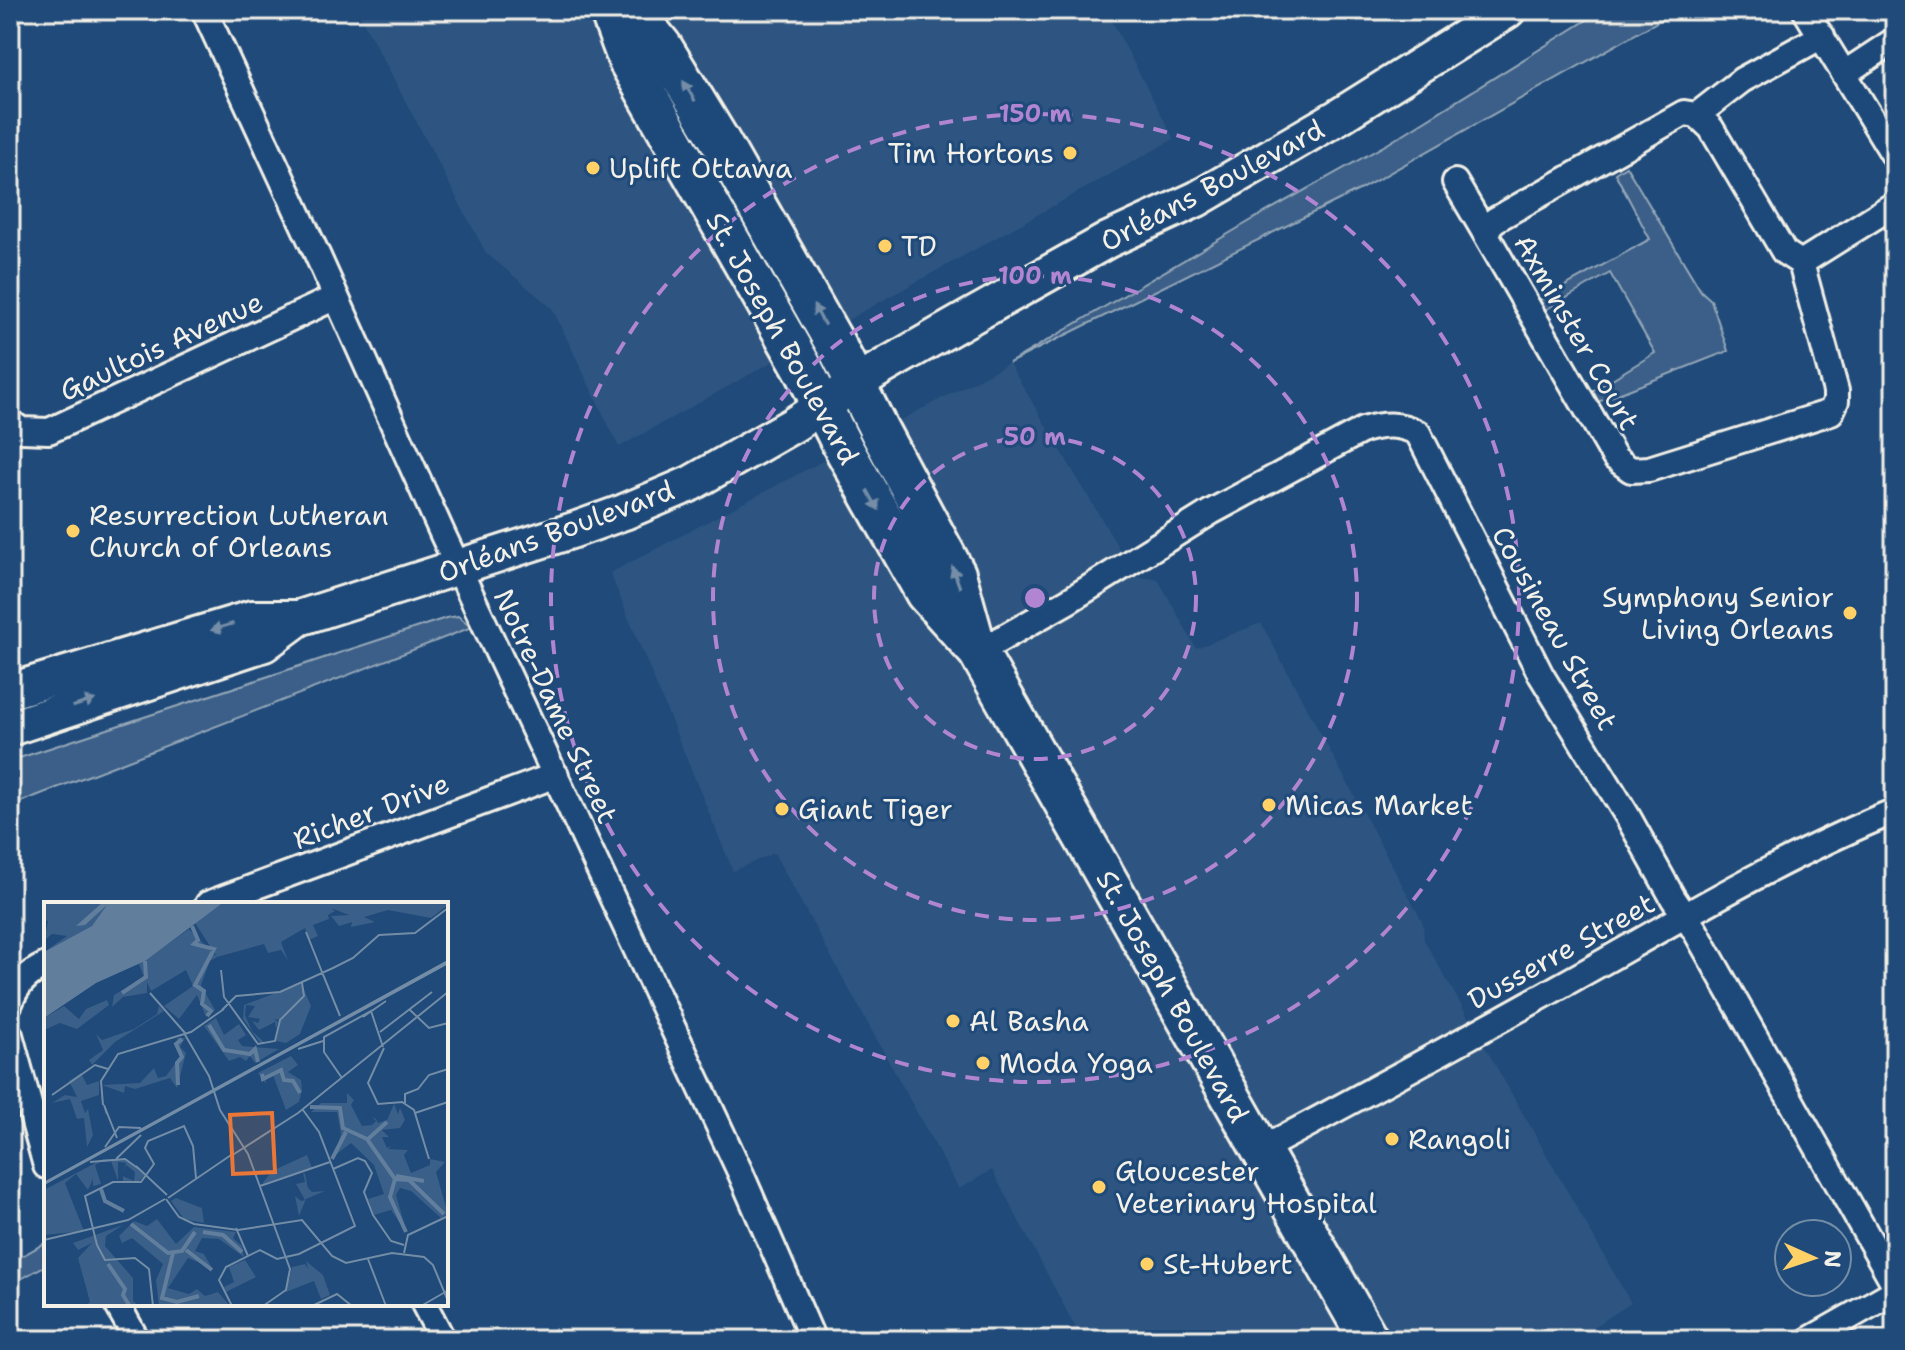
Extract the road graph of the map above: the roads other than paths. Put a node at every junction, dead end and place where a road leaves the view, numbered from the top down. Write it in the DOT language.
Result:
graph roads {
  1 [pos="204,10"];
  2 [pos="609,10"];
  3 [pos="633,10"];
  4 [pos="1508,10"];
  5 [pos="1805,10"];
  6 [pos="1822,36"];
  7 [pos="1895,40"];
  8 [pos="1845,73"];
  9 [pos="1697,115"];
  10 [pos="1895,157"];
  11 [pos="1455,182"];
  12 [pos="1895,204"];
  13 [pos="1488,238"];
  14 [pos="1801,263"];
  15 [pos="336,297"];
  16 [pos="855,385"];
  17 [pos="824,406"];
  18 [pos="10,422"];
  19 [pos="458,567"];
  20 [pos="299,618"];
  21 [pos="978,652"];
  22 [pos="10,691"];
  23 [pos="10,728"];
  24 [pos="556,775"];
  25 [pos="1895,811"];
  26 [pos="213,902"];
  27 [pos="1685,916"];
  28 [pos="44,966"];
  29 [pos="10,1003"];
  30 [pos="10,1035"];
  31 [pos="1260,1150"];
  32 [pos="44,1159"];
  33 [pos="1895,1285"];
  34 [pos="1895,1291"];
  35 [pos="118,1306"];
  36 [pos="425,1306"];
  37 [pos="137,1340"];
  38 [pos="443,1340"];
  39 [pos="813,1340"];
  40 [pos="1369,1340"];
  41 [pos="1809,1340"];
  1 -- 15 [label="street, Notre-Dame Street"];
  2 -- 17 [label="main road, St. Joseph Boulevard"];
  16 -- 3 [label="main road, St. Joseph Boulevard, one-way"];
  4 -- 16 [label="main road, Orléans Boulevard"];
  5 -- 6 [label="street"];
  6 -- 8 [label="street"];
  6 -- 9 [label="street, Axminster Court"];
  7 -- 8 [label="street"];
  8 -- 10 [label="street"];
  9 -- 13 [label="street, Axminster Court"];
  9 -- 14 [label="street, Axminster Court"];
  11 -- 13 [label="street, Axminster Court"];
  12 -- 14 [label="street"];
  13 -- 14 [label="street, Axminster Court"];
  15 -- 18 [label="street, Gaultois Avenue"];
  15 -- 19 [label="street, Notre-Dame Street"];
  16 -- 17 [label="main road, Orléans Boulevard"];
  21 -- 16 [label="main road, St. Joseph Boulevard, one-way"];
  17 -- 19 [label="main road, Orléans Boulevard"];
  17 -- 21 [label="main road, St. Joseph Boulevard, one-way"];
  19 -- 20 [label="main road, Orléans Boulevard"];
  19 -- 24 [label="street, Notre-Dame Street"];
  20 -- 22 [label="main road, Orléans Boulevard, one-way"];
  23 -- 20 [label="main road, Orléans Boulevard, one-way"];
  21 -- 27 [label="street, Cousineau Street"];
  21 -- 31 [label="main road, St. Joseph Boulevard"];
  24 -- 26 [label="street, Richer Drive"];
  24 -- 39 [label="street, Notre-Dame Street"];
  25 -- 27 [label="street, Dusserre Street"];
  27 -- 31 [label="street, Dusserre Street"];
  27 -- 33 [label="street, Cousineau Street"];
  28 -- 29 [label="street"];
  30 -- 32 [label="street"];
  31 -- 40 [label="main road, St. Joseph Boulevard"];
  34 -- 41 [label="street"];
  35 -- 37 [label="street"];
  36 -- 38 [label="street"];
}
